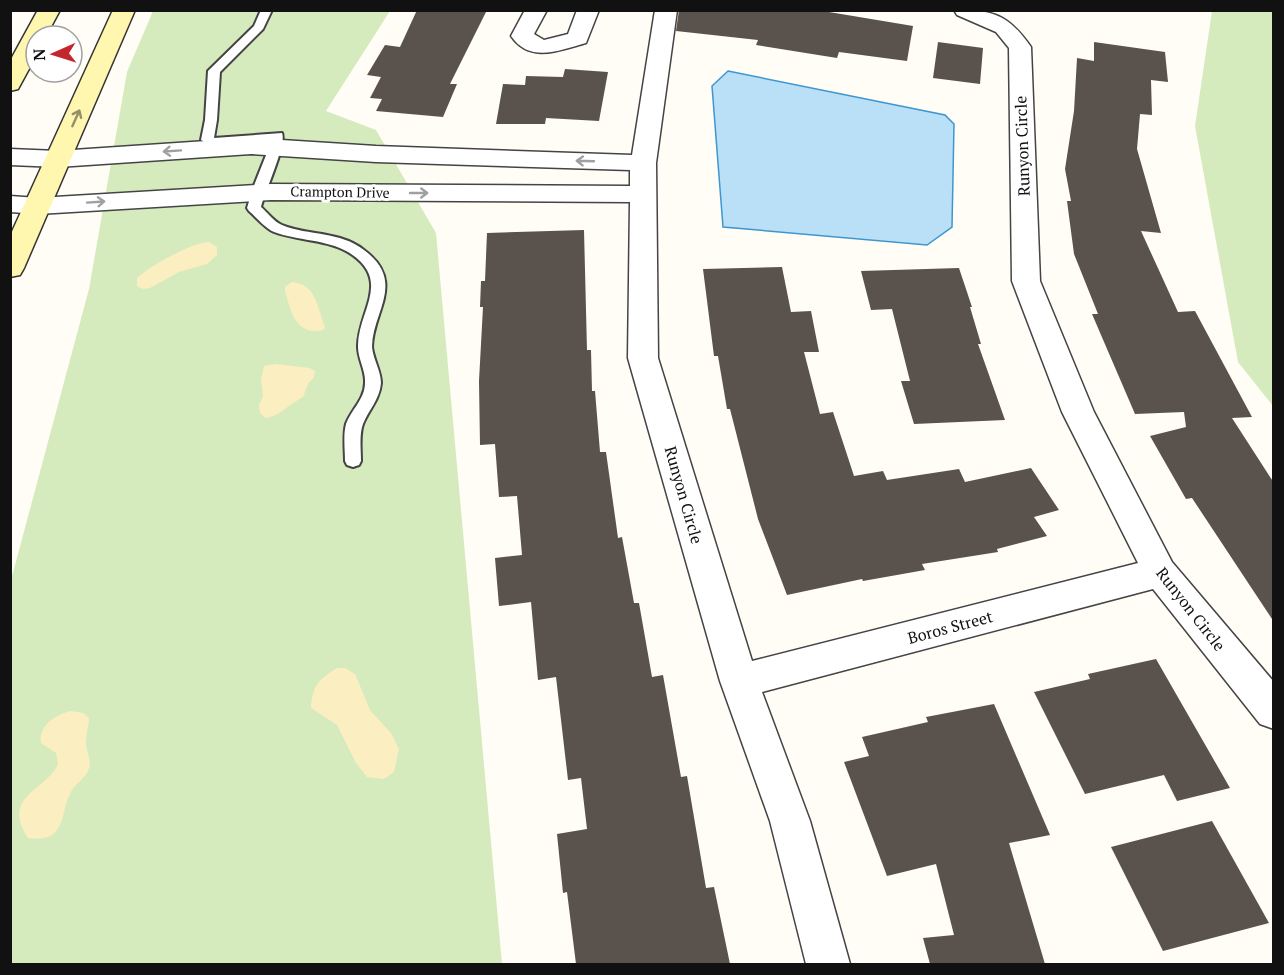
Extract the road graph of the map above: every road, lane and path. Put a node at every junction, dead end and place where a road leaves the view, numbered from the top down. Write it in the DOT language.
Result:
graph roads {
  1 [pos="50,10"];
  2 [pos="124,10"];
  3 [pos="267,10"];
  4 [pos="536,10"];
  5 [pos="588,10"];
  6 [pos="666,10"];
  7 [pos="965,10"];
  8 [pos="10,84"];
  9 [pos="284,148"];
  10 [pos="10,157"];
  11 [pos="58,159"];
  12 [pos="643,178"];
  13 [pos="264,192"];
  14 [pos="10,204"];
  15 [pos="38,206"];
  16 [pos="10,268"];
  17 [pos="353,461"];
  18 [pos="1160,572"];
  19 [pos="739,681"];
  20 [pos="1274,711"];
  21 [pos="828,964"];
  1 -- 8 [label="main road"];
  11 -- 2 [label="main road, one-way"];
  3 -- 9 [label="lane"];
  4 -- 5 [label="street"];
  6 -- 12 [label="street, Runyon Circle"];
  7 -- 18 [label="street, Runyon Circle"];
  9 -- 11 [label="street, one-way"];
  12 -- 9 [label="street, one-way"];
  9 -- 13 [label="street"];
  10 -- 11 [label="street"];
  11 -- 15 [label="main road"];
  13 -- 12 [label="street, Crampton Drive, one-way"];
  12 -- 19 [label="street, Runyon Circle"];
  15 -- 13 [label="street, Crampton Drive, one-way"];
  13 -- 17 [label="lane"];
  14 -- 15 [label="street, Crampton Drive"];
  15 -- 16 [label="main road"];
  18 -- 19 [label="street, Boros Street"];
  18 -- 20 [label="street, Runyon Circle"];
  19 -- 21 [label="street, Runyon Circle"];
}
